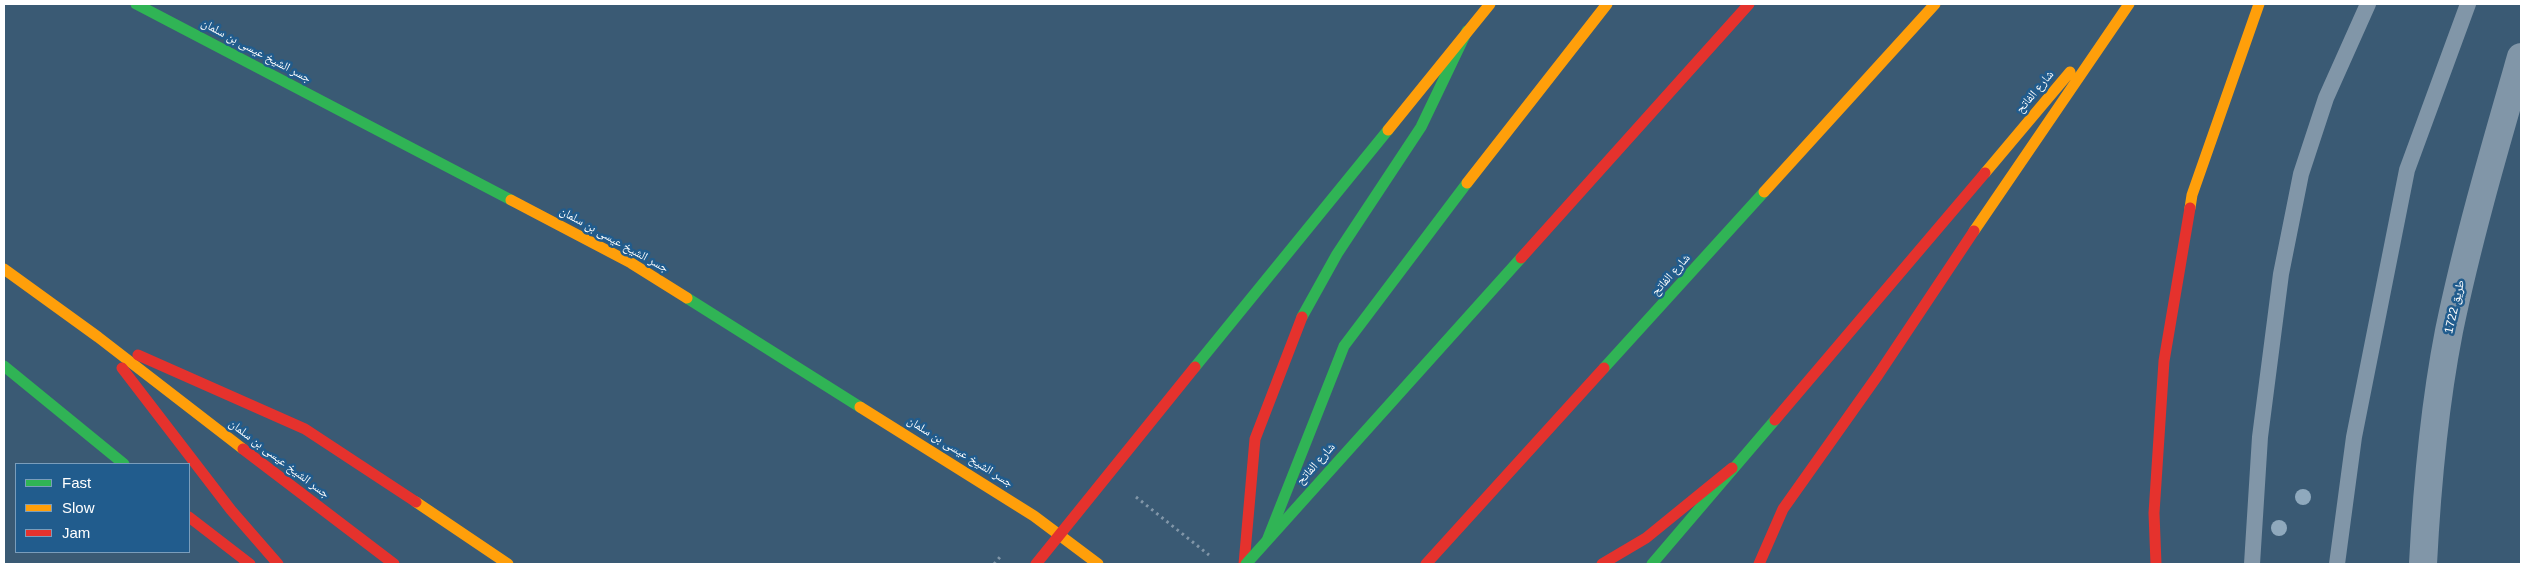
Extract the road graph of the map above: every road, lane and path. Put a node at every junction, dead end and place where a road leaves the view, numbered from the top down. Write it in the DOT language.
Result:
graph roads {
  1 [pos="136,4"];
  2 [pos="1490,4"];
  3 [pos="1607,4"];
  4 [pos="1749,4"];
  5 [pos="1935,4"];
  6 [pos="2129,4"];
  7 [pos="2258,4"];
  8 [pos="2368,4"];
  9 [pos="2468,4"];
  10 [pos="1467,31"];
  11 [pos="2521,57"];
  12 [pos="4,269"];
  13 [pos="98,337"];
  14 [pos="4,366"];
  15 [pos="123,463"];
  16 [pos="1732,468"];
  17 [pos="190,518"];
  18 [pos="1059,536"];
  19 [pos="250,564"];
  20 [pos="278,564"];
  21 [pos="394,564"];
  22 [pos="508,564"];
  23 [pos="1036,564"];
  24 [pos="1078,564"];
  25 [pos="1098,564"];
  26 [pos="1245,564"];
  27 [pos="1257,564"];
  28 [pos="1426,564"];
  29 [pos="1602,564"];
  30 [pos="1652,564"];
  31 [pos="1759,564"];
  32 [pos="2156,564"];
  33 [pos="2252,564"];
  34 [pos="2337,564"];
  35 [pos="2423,564"];
  1 -- 18 [label="main road, جسر الشيخ عيسى بن سلمان"];
  2 -- 10 [label="main road"];
  3 -- 27 [label="main road"];
  4 -- 26 [label="main road, شارع الفاتح, bridge"];
  5 -- 28 [label="main road, شارع الفاتح"];
  6 -- 16 [label="main road, شارع الفاتح"];
  6 -- 31 [label="main road"];
  7 -- 32 [label="main road"];
  8 -- 33 [label="lane"];
  9 -- 34 [label="lane"];
  10 -- 18 [label="main road"];
  10 -- 26 [label="main road"];
  11 -- 35 [label="street, طريق 1722"];
  12 -- 13 [label="main road, جسر الشيخ عيسى بن سلمان"];
  13 -- 20 [label="main road"];
  13 -- 21 [label="main road, جسر الشيخ عيسى بن سلمان"];
  13 -- 22 [label="main road"];
  14 -- 15 [label="main road"];
  16 -- 29 [label="main road"];
  16 -- 30 [label="main road, شارع الفاتح"];
  17 -- 19 [label="main road"];
  18 -- 23 [label="main road"];
  18 -- 24 [label="main road"];
  18 -- 25 [label="main road, جسر الشيخ عيسى بن سلمان"];
}
